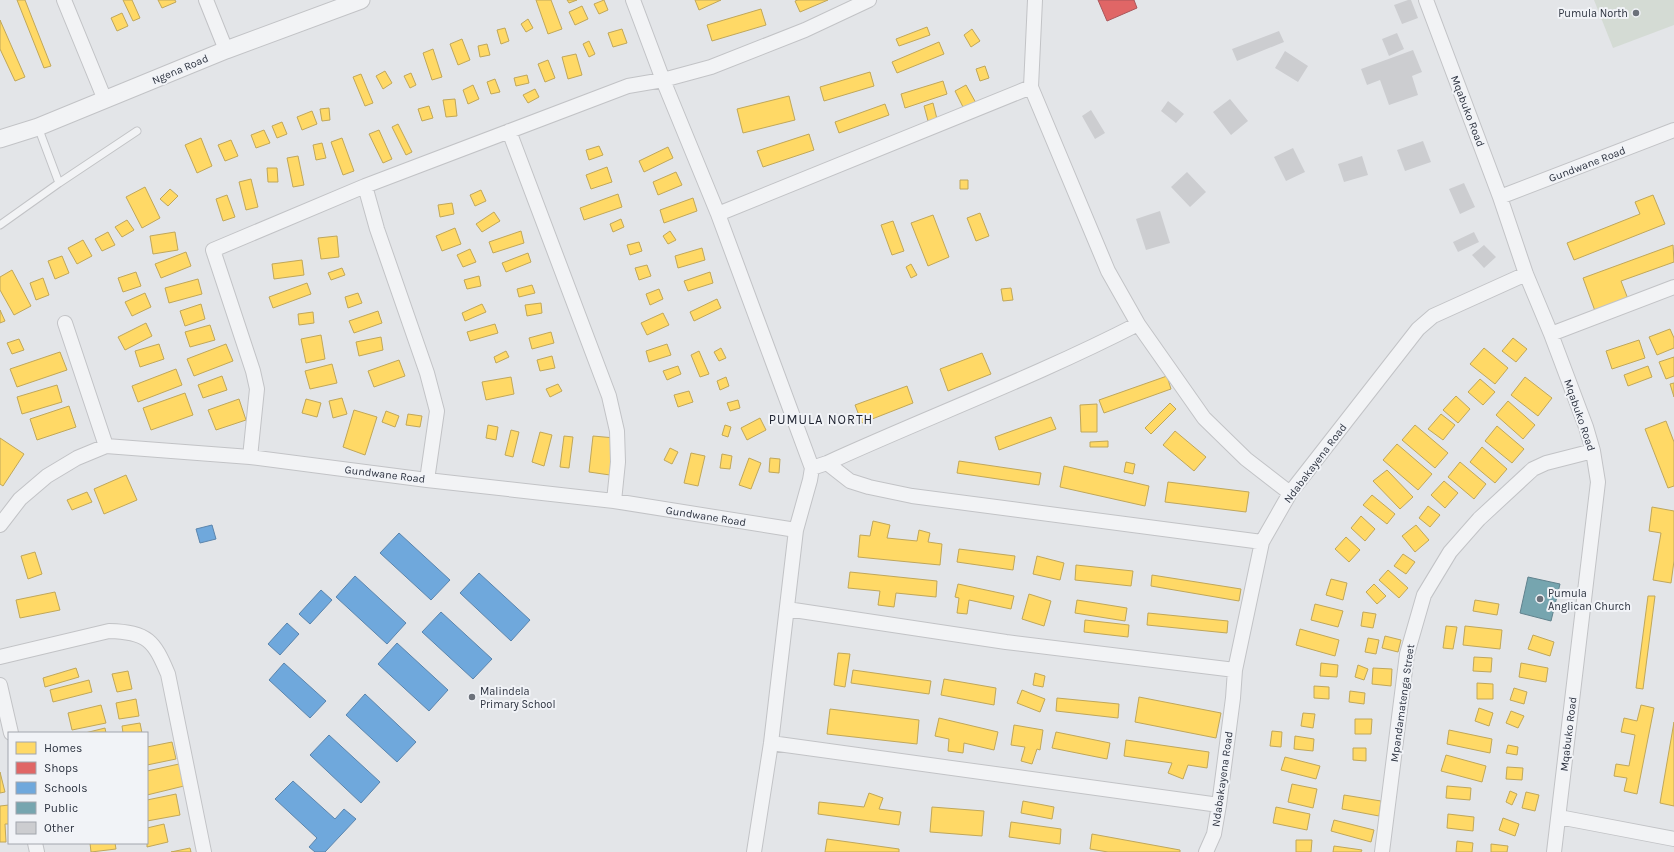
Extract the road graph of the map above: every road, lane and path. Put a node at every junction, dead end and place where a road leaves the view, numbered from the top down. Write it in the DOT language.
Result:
graph roads {
  1 [pos="64,0"];
  2 [pos="206,0"];
  3 [pos="360,0"];
  4 [pos="633,0"];
  5 [pos="869,0"];
  6 [pos="1035,0"];
  7 [pos="1426,0"];
  8 [pos="226,50"];
  9 [pos="663,80"];
  10 [pos="1031,88"];
  11 [pos="105,100"];
  12 [pos="38,127"];
  13 [pos="1674,130"];
  14 [pos="137,131"];
  15 [pos="509,131"];
  16 [pos="0,139"];
  17 [pos="59,183"];
  18 [pos="366,186"];
  19 [pos="1500,197"];
  20 [pos="718,214"];
  21 [pos="0,225"];
  22 [pos="1526,274"];
  23 [pos="1674,287"];
  24 [pos="65,323"];
  25 [pos="1138,324"];
  26 [pos="1551,334"];
  27 [pos="106,446"];
  28 [pos="1593,450"];
  29 [pos="250,457"];
  30 [pos="827,463"];
  31 [pos="812,468"];
  32 [pos="427,480"];
  33 [pos="1290,494"];
  34 [pos="614,501"];
  35 [pos="0,525"];
  36 [pos="796,530"];
  37 [pos="1262,542"];
  38 [pos="787,609"];
  39 [pos="0,657"];
  40 [pos="1235,670"];
  41 [pos="0,685"];
  42 [pos="11,732"];
  43 [pos="771,743"];
  44 [pos="1219,805"];
  45 [pos="1558,818"];
  46 [pos="1674,839"];
  47 [pos="204,852"];
  48 [pos="754,852"];
  49 [pos="1206,852"];
  50 [pos="1382,852"];
  51 [pos="1554,852"];
  1 -- 11 [label="street"];
  2 -- 8 [label="street"];
  3 -- 8 [label="street, Ngena Road"];
  4 -- 9 [label="street"];
  5 -- 9 [label="street"];
  6 -- 10 [label="street"];
  7 -- 19 [label="street, Mqabuko Road"];
  8 -- 11 [label="street, Ngena Road"];
  9 -- 15 [label="street"];
  9 -- 20 [label="street"];
  10 -- 20 [label="street"];
  10 -- 25 [label="street"];
  11 -- 12 [label="street, Ngena Road"];
  12 -- 16 [label="street, Ngena Road"];
  12 -- 17 [label="lane"];
  13 -- 19 [label="street, Gundwane Road"];
  14 -- 17 [label="lane"];
  15 -- 18 [label="street"];
  15 -- 34 [label="street"];
  17 -- 21 [label="lane"];
  18 -- 29 [label="street"];
  18 -- 32 [label="street"];
  19 -- 22 [label="street, Mqabuko Road"];
  20 -- 31 [label="street"];
  22 -- 26 [label="street, Mqabuko Road"];
  22 -- 33 [label="street, Ndabakayena Road"];
  23 -- 26 [label="street"];
  24 -- 27 [label="street"];
  25 -- 30 [label="street"];
  25 -- 33 [label="street"];
  26 -- 28 [label="street, Mqabuko Road"];
  27 -- 29 [label="street, Gundwane Road"];
  27 -- 35 [label="street, Gundwane Road"];
  28 -- 45 [label="street, Mqabuko Road"];
  28 -- 50 [label="street, Mpandamatenga Street"];
  29 -- 32 [label="street, Gundwane Road"];
  30 -- 31 [label="street"];
  30 -- 37 [label="street"];
  31 -- 36 [label="street"];
  32 -- 34 [label="street, Gundwane Road"];
  33 -- 37 [label="street, Ndabakayena Road"];
  34 -- 36 [label="street, Gundwane Road"];
  36 -- 38 [label="street"];
  37 -- 40 [label="street, Ndabakayena Road"];
  38 -- 40 [label="street"];
  38 -- 43 [label="street"];
  39 -- 47 [label="street"];
  40 -- 44 [label="street, Ndabakayena Road"];
  41 -- 42 [label="street"];
  43 -- 44 [label="street"];
  43 -- 48 [label="street"];
  44 -- 49 [label="street, Ndabakayena Road"];
  45 -- 46 [label="street"];
  45 -- 51 [label="street, Mqabuko Road"];
}
